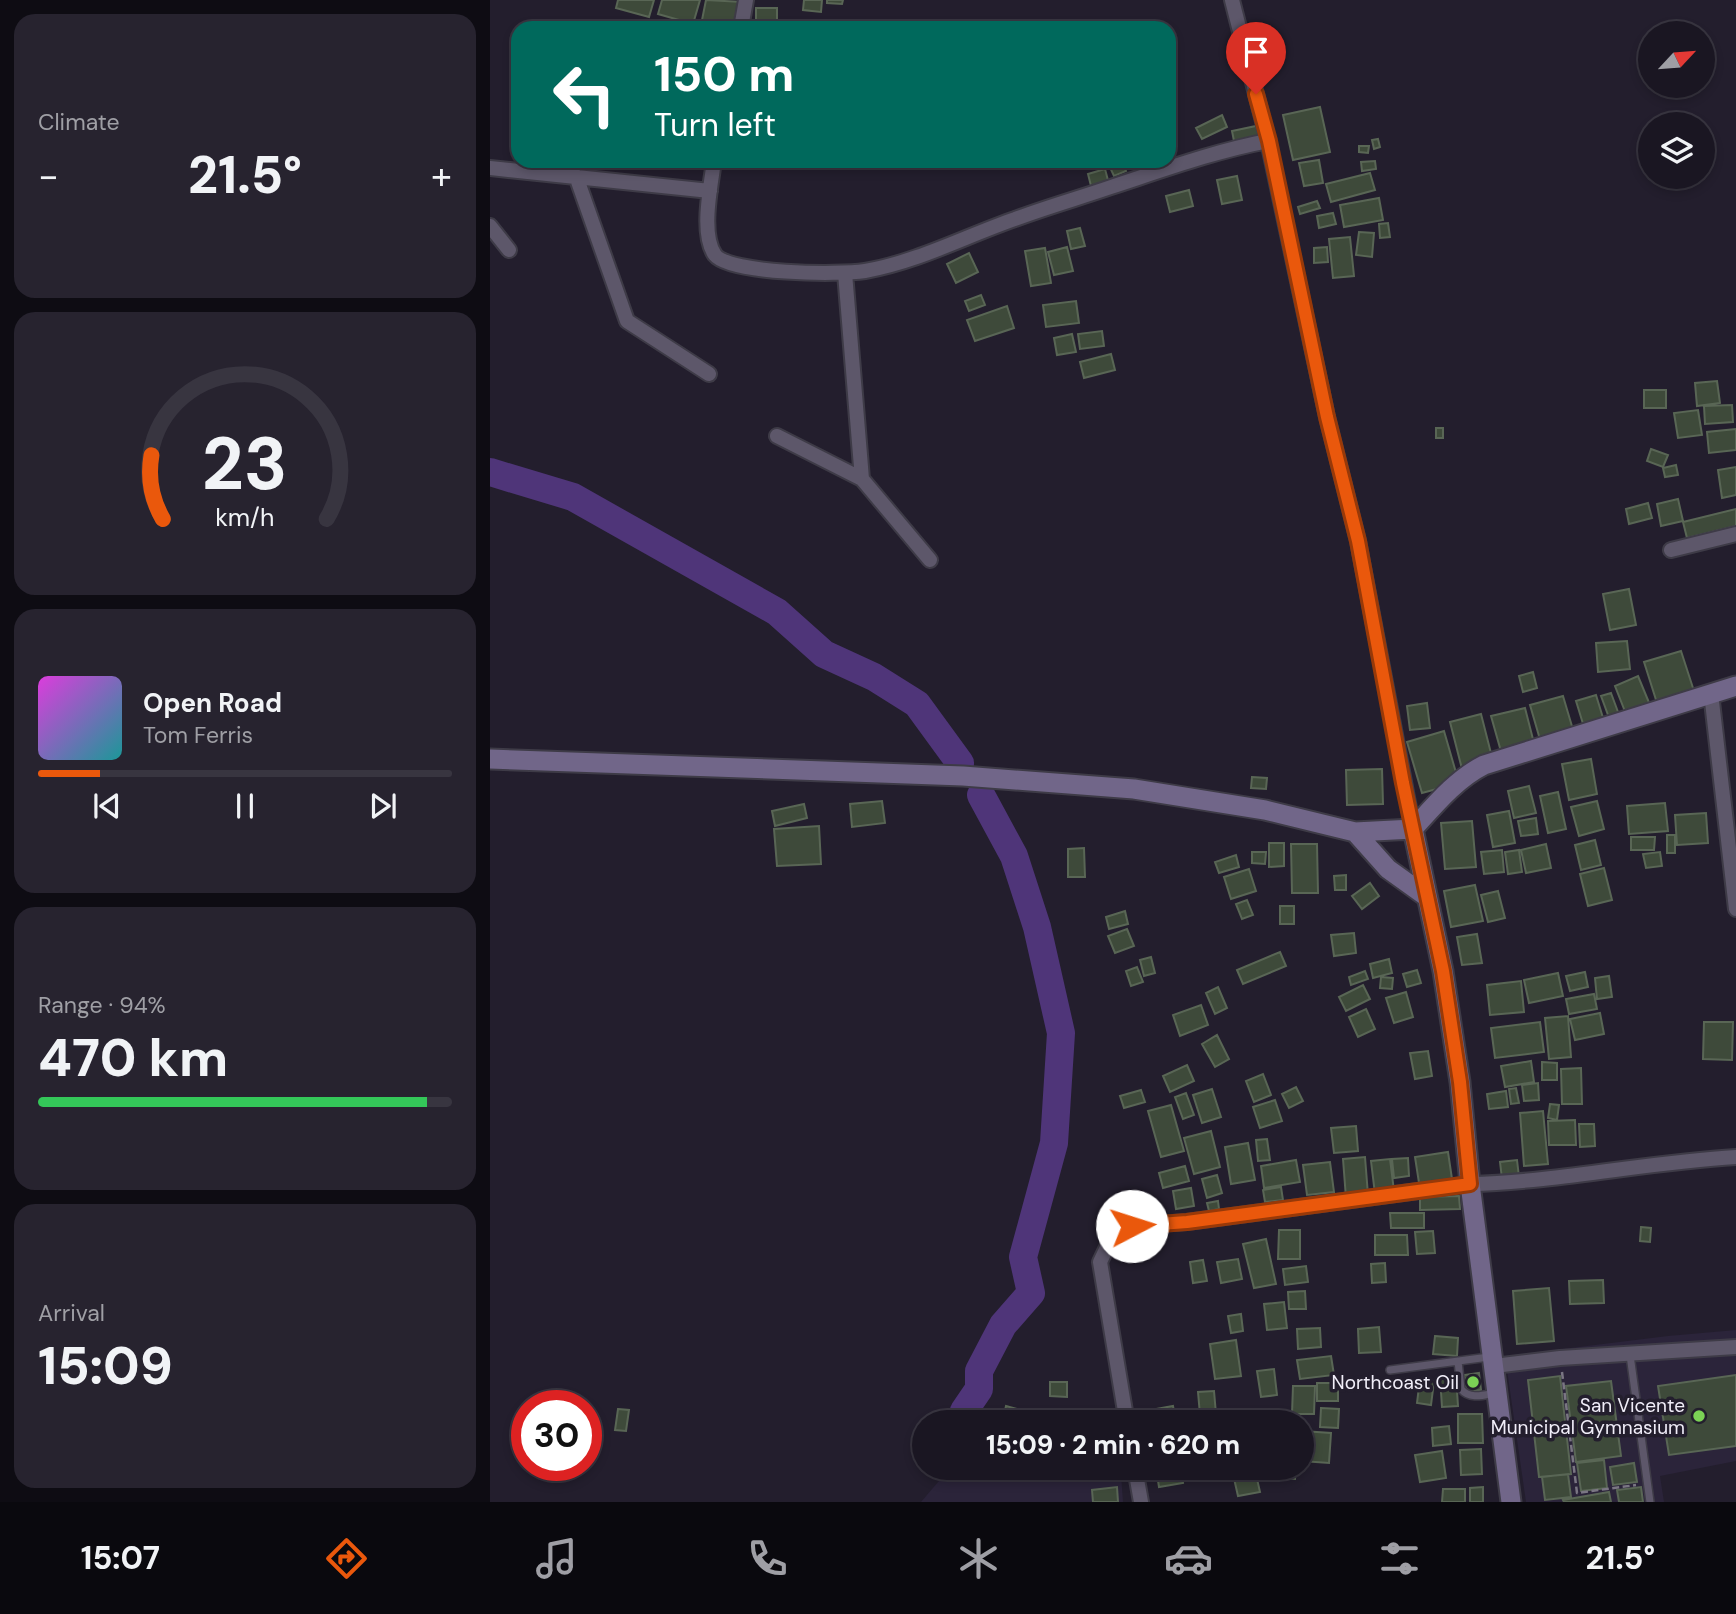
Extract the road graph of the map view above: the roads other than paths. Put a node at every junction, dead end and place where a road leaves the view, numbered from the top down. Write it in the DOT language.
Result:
graph roads {
  1 [pos="747,0"];
  2 [pos="1232,0"];
  3 [pos="742,21"];
  4 [pos="1269,141"];
  5 [pos="1176,165"];
  6 [pos="490,168"];
  7 [pos="713,168"];
  8 [pos="1168,168"];
  9 [pos="576,176"];
  10 [pos="710,191"];
  11 [pos="490,226"];
  12 [pos="509,250"];
  13 [pos="845,273"];
  14 [pos="709,374"];
  15 [pos="777,436"];
  16 [pos="862,479"];
  17 [pos="1736,534"];
  18 [pos="1671,550"];
  19 [pos="930,560"];
  20 [pos="1736,686"];
  21 [pos="1711,693"];
  22 [pos="490,759"];
  23 [pos="1413,829"];
  24 [pos="1354,832"];
  25 [pos="1427,897"];
  26 [pos="1736,909"];
  27 [pos="1736,1157"];
  28 [pos="1470,1184"];
  29 [pos="1736,1347"];
  30 [pos="1630,1355"];
  31 [pos="1458,1361"];
  32 [pos="1494,1362"];
  33 [pos="1391,1370"];
  34 [pos="1498,1393"];
  35 [pos="1125,1410"];
  36 [pos="1137,1480"];
  37 [pos="1141,1502"];
  38 [pos="1511,1502"];
  39 [pos="1650,1502"];
  1 -- 3 [label="street"];
  2 -- 4 [label="street"];
  4 -- 5 [label="street"];
  4 -- 23 [label="street"];
  6 -- 9 [label="street"];
  7 -- 10 [label="street"];
  8 -- 13 [label="street"];
  9 -- 10 [label="street"];
  9 -- 14 [label="street"];
  10 -- 13 [label="street"];
  11 -- 12 [label="street"];
  13 -- 16 [label="street"];
  15 -- 16 [label="street"];
  16 -- 19 [label="street"];
  17 -- 18 [label="street"];
  20 -- 21 [label="main road"];
  21 -- 23 [label="main road"];
  21 -- 26 [label="street"];
  22 -- 24 [label="main road"];
  23 -- 24 [label="main road"];
  23 -- 25 [label="main road"];
  24 -- 25 [label="main road"];
  25 -- 28 [label="main road"];
  27 -- 28 [label="street"];
  28 -- 32 [label="main road"];
  28 -- 35 [label="street"];
  29 -- 30 [label="street"];
  30 -- 32 [label="street"];
  30 -- 39 [label="lane"];
  31 -- 32 [label="lane"];
  31 -- 33 [label="lane"];
  31 -- 34 [label="lane"];
  32 -- 34 [label="main road"];
  34 -- 38 [label="main road"];
  36 -- 37 [label="street"];
}
